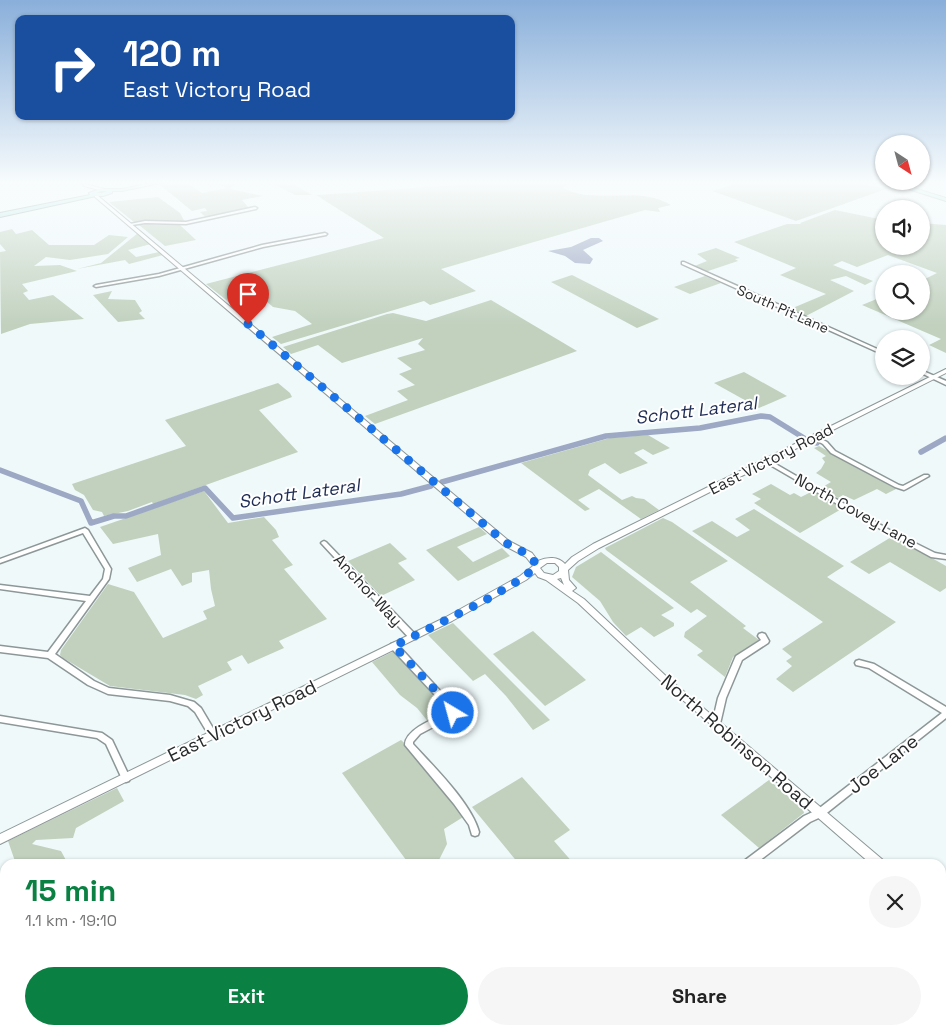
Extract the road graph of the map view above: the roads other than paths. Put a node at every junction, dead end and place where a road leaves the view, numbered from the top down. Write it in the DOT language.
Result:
graph roads {
  1 [pos="138,229"];
  2 [pos="325,234"];
  3 [pos="683,263"];
  4 [pos="182,268"];
  5 [pos="96,286"];
  6 [pos="875,350"];
  7 [pos="946,371"];
  8 [pos="930,375"];
  9 [pos="934,377"];
  10 [pos="946,383"];
  11 [pos="814,437"];
  12 [pos="767,461"];
  13 [pos="926,476"];
  14 [pos="498,534"];
  15 [pos="324,543"];
  16 [pos="596,546"];
  17 [pos="946,557"];
  18 [pos="553,560"];
  19 [pos="0,561"];
  20 [pos="537,566"];
  21 [pos="563,571"];
  22 [pos="547,577"];
  23 [pos="0,587"];
  24 [pos="92,599"];
  25 [pos="484,601"];
  26 [pos="598,616"];
  27 [pos="762,636"];
  28 [pos="413,637"];
  29 [pos="394,646"];
  30 [pos="0,649"];
  31 [pos="50,655"];
  32 [pos="858,663"];
  33 [pos="946,712"];
  34 [pos="0,719"];
  35 [pos="716,724"];
  36 [pos="213,735"];
  37 [pos="126,778"];
  38 [pos="820,813"];
  39 [pos="475,832"];
  40 [pos="0,839"];
  41 [pos="754,859"];
  42 [pos="873,859"];
  1 -- 4 [label="street"];
  2 -- 4 [label="street"];
  3 -- 6 [label="street, South Pit Lane"];
  4 -- 5 [label="street"];
  4 -- 14 [label="street"];
  7 -- 9 [label="street, East Victory Road"];
  8 -- 9 [label="street"];
  9 -- 10 [label="street"];
  9 -- 11 [label="street, East Victory Road"];
  11 -- 12 [label="street, East Victory Road"];
  11 -- 13 [label="street"];
  12 -- 16 [label="street, East Victory Road"];
  12 -- 17 [label="street, North Covey Lane"];
  14 -- 18 [label="street"];
  14 -- 20 [label="street"];
  15 -- 28 [label="street, Anchor Way"];
  16 -- 18 [label="street, East Victory Road"];
  16 -- 21 [label="street, East Victory Road"];
  18 -- 20 [label="street"];
  18 -- 21 [label="street"];
  19 -- 24 [label="street"];
  20 -- 22 [label="street"];
  20 -- 25 [label="street, East Victory Road"];
  21 -- 22 [label="street"];
  21 -- 26 [label="street, North Robinson Road"];
  22 -- 25 [label="street, East Victory Road"];
  22 -- 26 [label="street, North Robinson Road"];
  23 -- 24 [label="street"];
  24 -- 31 [label="street"];
  25 -- 28 [label="street, East Victory Road"];
  26 -- 35 [label="street, North Robinson Road"];
  27 -- 35 [label="street"];
  28 -- 29 [label="street, East Victory Road"];
  29 -- 36 [label="street, East Victory Road"];
  29 -- 39 [label="street"];
  30 -- 31 [label="street"];
  31 -- 36 [label="street"];
  32 -- 33 [label="street"];
  33 -- 38 [label="street, Joe Lane"];
  34 -- 37 [label="street"];
  35 -- 38 [label="street, North Robinson Road"];
  36 -- 37 [label="street, East Victory Road"];
  37 -- 40 [label="street, East Victory Road"];
  38 -- 41 [label="street, Joe Lane"];
  38 -- 42 [label="street, North Robinson Road"];
}
